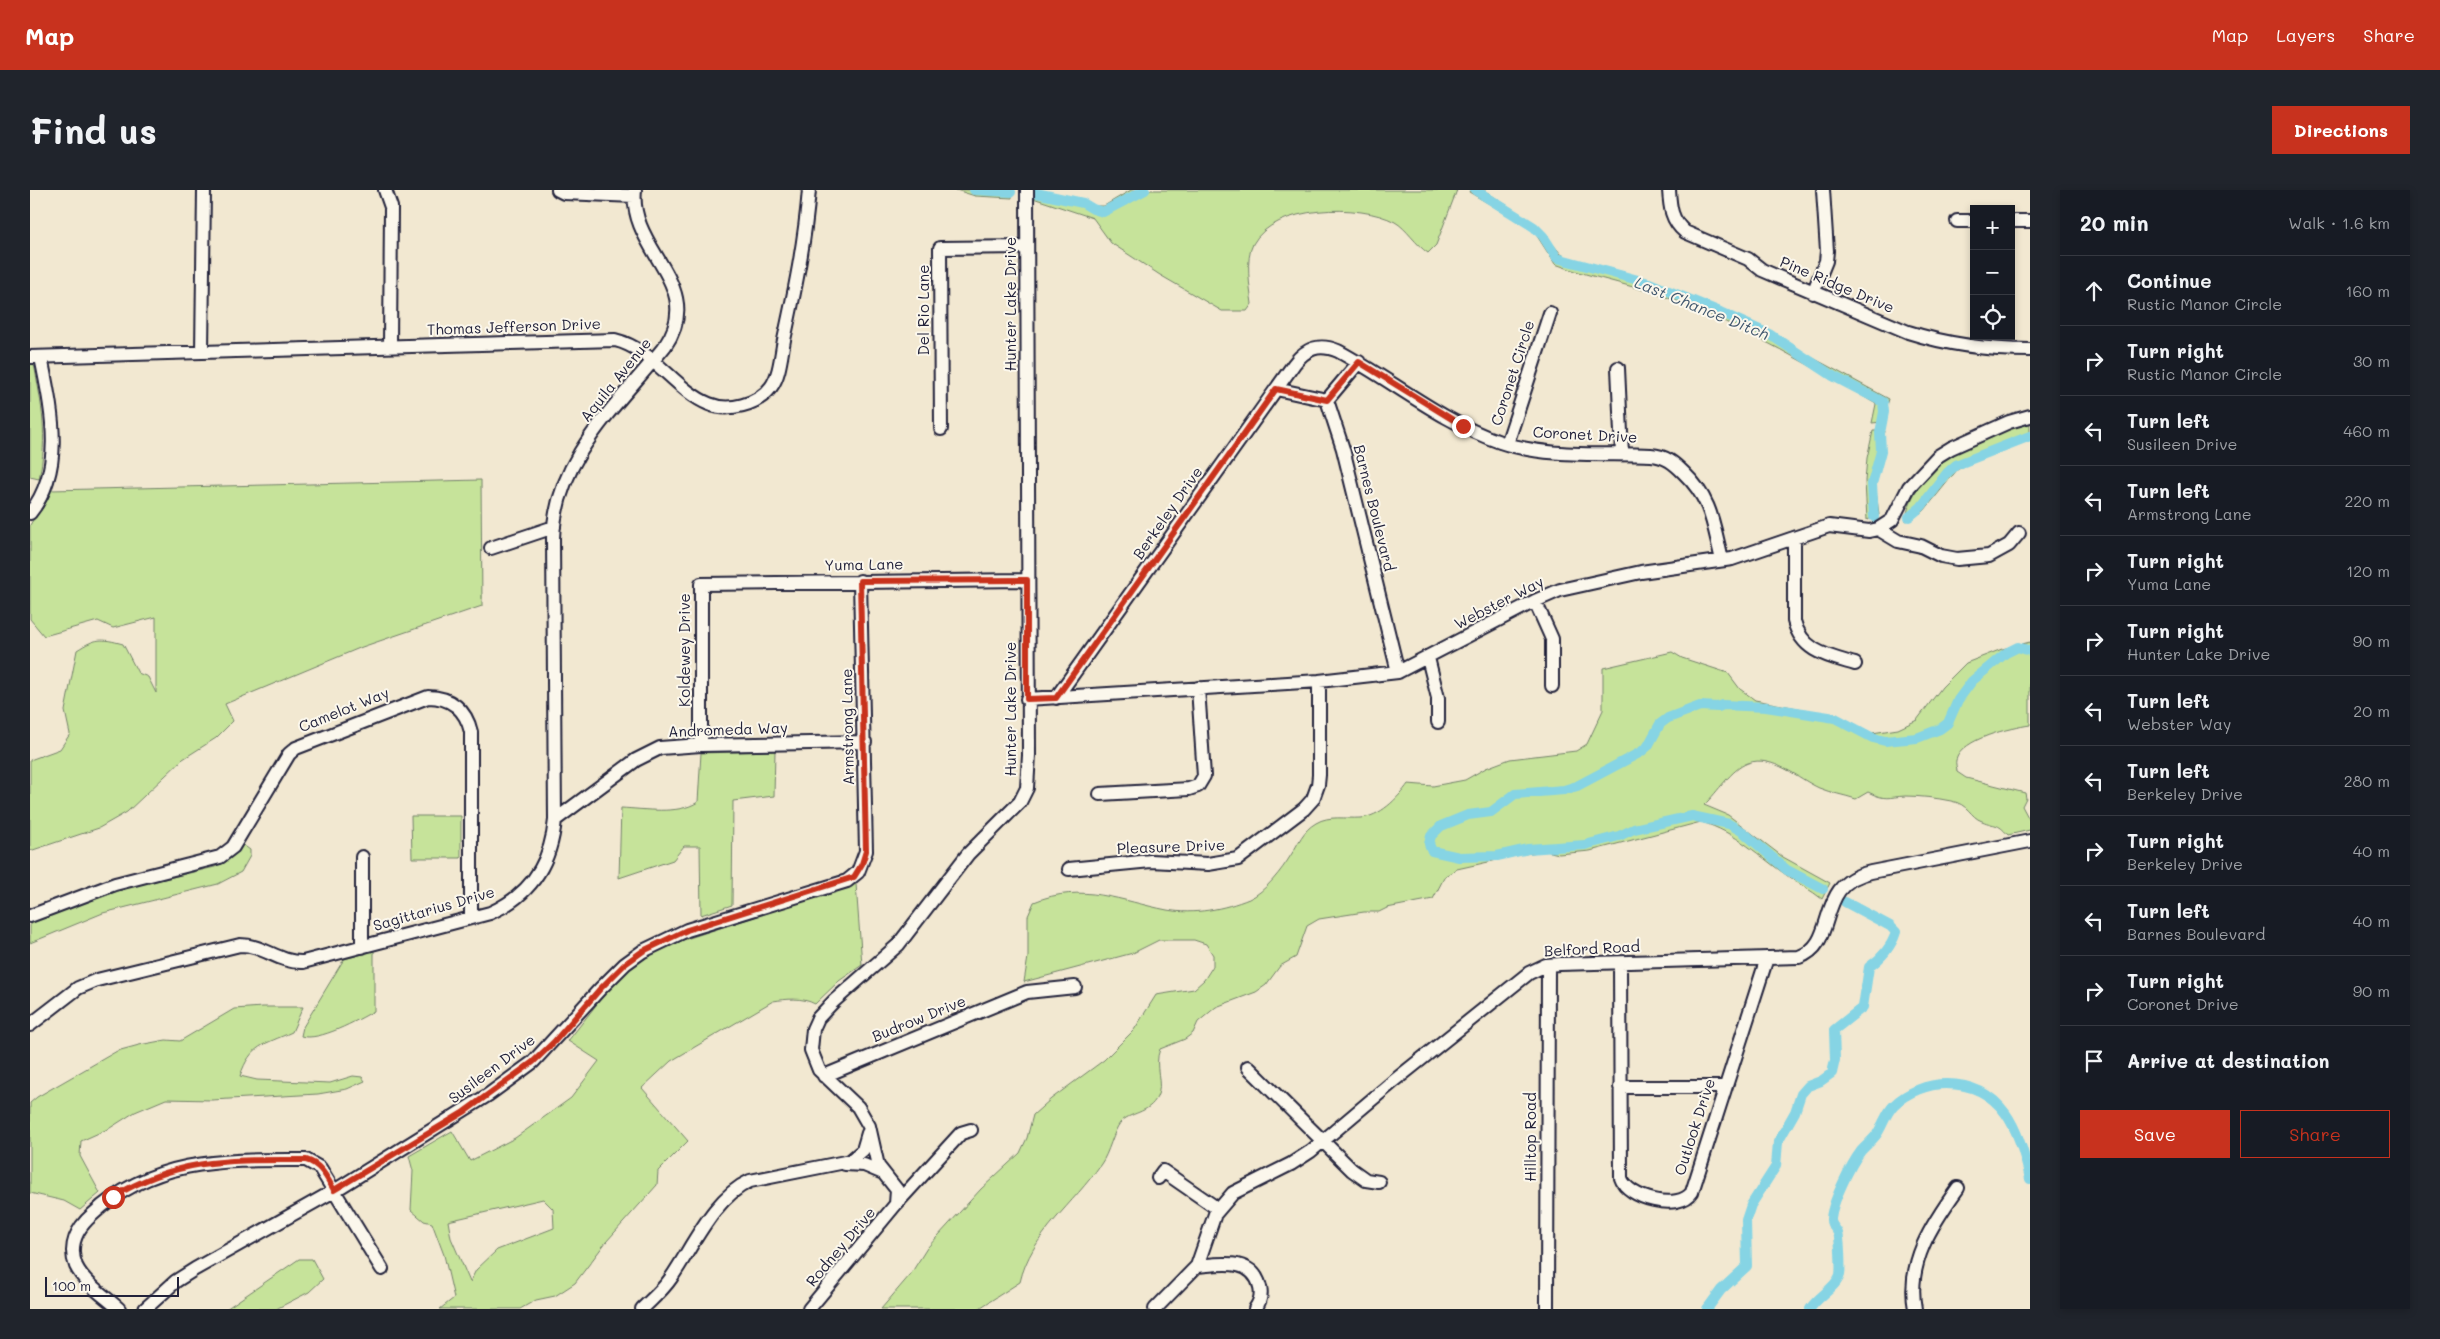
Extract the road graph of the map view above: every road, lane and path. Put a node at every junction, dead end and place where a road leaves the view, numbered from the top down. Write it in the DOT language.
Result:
graph roads {
  1 [pos="204,190"];
  2 [pos="385,190"];
  3 [pos="558,190"];
  4 [pos="808,190"];
  5 [pos="1026,190"];
  6 [pos="1669,190"];
  7 [pos="1823,190"];
  8 [pos="634,193"];
  9 [pos="1958,221"];
  10 [pos="1970,221"];
  11 [pos="2015,221"];
  12 [pos="2030,221"];
  13 [pos="1027,247"];
  14 [pos="1814,292"];
  15 [pos="1550,313"];
  16 [pos="390,347"];
  17 [pos="2030,350"];
  18 [pos="202,352"];
  19 [pos="36,357"];
  20 [pos="653,362"];
  21 [pos="1359,362"];
  22 [pos="1618,368"];
  23 [pos="1276,389"];
  24 [pos="1327,400"];
  25 [pos="2030,416"];
  26 [pos="941,429"];
  27 [pos="1507,444"];
  28 [pos="1622,454"];
  29 [pos="30,513"];
  30 [pos="554,528"];
  31 [pos="1878,529"];
  32 [pos="2019,533"];
  33 [pos="1794,538"];
  34 [pos="491,548"];
  35 [pos="1722,560"];
  36 [pos="1027,580"];
  37 [pos="860,581"];
  38 [pos="701,584"];
  39 [pos="1535,601"];
  40 [pos="1428,658"];
  41 [pos="1855,664"];
  42 [pos="1398,672"];
  43 [pos="1319,681"];
  44 [pos="1552,686"];
  45 [pos="1198,688"];
  46 [pos="1056,698"];
  47 [pos="1027,699"];
  48 [pos="1438,722"];
  49 [pos="865,742"];
  50 [pos="701,745"];
  51 [pos="1100,794"];
  52 [pos="555,820"];
  53 [pos="2030,841"];
  54 [pos="362,857"];
  55 [pos="1069,869"];
  56 [pos="858,872"];
  57 [pos="30,916"];
  58 [pos="471,918"];
  59 [pos="362,947"];
  60 [pos="1767,958"];
  61 [pos="1620,963"];
  62 [pos="1548,965"];
  63 [pos="1075,986"];
  64 [pos="30,1025"];
  65 [pos="1248,1067"];
  66 [pos="824,1076"];
  67 [pos="1620,1087"];
  68 [pos="1725,1087"];
  69 [pos="869,1126"];
  70 [pos="971,1130"];
  71 [pos="1323,1141"];
  72 [pos="835,1165"];
  73 [pos="883,1173"];
  74 [pos="1158,1178"];
  75 [pos="1379,1182"];
  76 [pos="1958,1188"];
  77 [pos="334,1190"];
  78 [pos="896,1204"];
  79 [pos="1218,1209"];
  80 [pos="1197,1266"];
  81 [pos="382,1269"];
  82 [pos="118,1309"];
  83 [pos="145,1309"];
  84 [pos="642,1309"];
  85 [pos="809,1309"];
  86 [pos="1155,1309"];
  87 [pos="1255,1309"];
  88 [pos="1547,1309"];
  89 [pos="1915,1309"];
  1 -- 18 [label="street"];
  2 -- 16 [label="street"];
  3 -- 8 [label="street"];
  4 -- 20 [label="street, Thomas Jefferson Drive"];
  5 -- 13 [label="street, Hunter Lake Drive"];
  6 -- 14 [label="street, Pine Ridge Drive"];
  7 -- 14 [label="street"];
  8 -- 20 [label="street, Aquila Avenue"];
  9 -- 10 [label="street"];
  11 -- 12 [label="street"];
  13 -- 26 [label="street, Del Rio Lane"];
  13 -- 36 [label="street, Hunter Lake Drive"];
  14 -- 17 [label="street, Pine Ridge Drive"];
  15 -- 27 [label="street, Coronet Circle"];
  16 -- 18 [label="street, Thomas Jefferson Drive"];
  16 -- 20 [label="street, Thomas Jefferson Drive"];
  18 -- 19 [label="street, Thomas Jefferson Drive"];
  19 -- 29 [label="street"];
  20 -- 30 [label="street, Aquila Avenue"];
  21 -- 23 [label="street, Coronet Drive"];
  21 -- 24 [label="street"];
  21 -- 27 [label="street, Coronet Drive"];
  22 -- 28 [label="street"];
  23 -- 24 [label="street"];
  23 -- 46 [label="street, Berkeley Drive"];
  24 -- 42 [label="street, Barnes Boulevard"];
  25 -- 31 [label="street"];
  27 -- 28 [label="street, Coronet Drive"];
  28 -- 35 [label="street, Coronet Drive"];
  30 -- 34 [label="street"];
  30 -- 52 [label="street, Sagittarius Drive"];
  31 -- 32 [label="street"];
  31 -- 33 [label="street, Webster Way"];
  33 -- 35 [label="street, Webster Way"];
  33 -- 41 [label="street"];
  35 -- 39 [label="street, Webster Way"];
  36 -- 37 [label="street, Yuma Lane"];
  36 -- 47 [label="street, Hunter Lake Drive"];
  37 -- 38 [label="street, Yuma Lane"];
  37 -- 49 [label="street, Armstrong Lane"];
  38 -- 50 [label="street, Koldewey Drive"];
  39 -- 40 [label="street, Webster Way"];
  39 -- 44 [label="street"];
  40 -- 42 [label="street, Webster Way"];
  40 -- 48 [label="street"];
  42 -- 43 [label="street, Webster Way"];
  43 -- 45 [label="street, Webster Way"];
  43 -- 55 [label="street, Pleasure Drive"];
  45 -- 46 [label="street, Webster Way"];
  45 -- 51 [label="street"];
  46 -- 47 [label="street, Webster Way"];
  47 -- 66 [label="street, Hunter Lake Drive"];
  49 -- 50 [label="street, Andromeda Way"];
  49 -- 56 [label="street, Armstrong Lane"];
  50 -- 52 [label="street, Andromeda Way"];
  52 -- 58 [label="street, Sagittarius Drive"];
  53 -- 60 [label="street, Belford Road"];
  54 -- 59 [label="street"];
  56 -- 77 [label="street, Susileen Drive"];
  57 -- 58 [label="street, Camelot Way"];
  58 -- 59 [label="street, Sagittarius Drive"];
  59 -- 64 [label="street, Sagittarius Drive"];
  60 -- 61 [label="street, Belford Road"];
  60 -- 68 [label="street, Outlook Drive"];
  61 -- 62 [label="street, Belford Road"];
  61 -- 67 [label="street, Outlook Drive"];
  62 -- 71 [label="street, Belford Road"];
  62 -- 88 [label="street, Hilltop Road"];
  63 -- 66 [label="street, Budrow Drive"];
  65 -- 71 [label="street"];
  66 -- 69 [label="street, Hunter Lake Drive"];
  67 -- 68 [label="street"];
  67 -- 68 [label="street, Outlook Drive"];
  69 -- 72 [label="street"];
  69 -- 73 [label="street, Hunter Lake Drive"];
  70 -- 78 [label="street, Rodney Drive"];
  71 -- 75 [label="street"];
  71 -- 79 [label="street, Belford Road"];
  72 -- 73 [label="street"];
  72 -- 84 [label="street"];
  73 -- 78 [label="street, Hunter Lake Drive"];
  74 -- 79 [label="street"];
  76 -- 89 [label="street"];
  77 -- 81 [label="street"];
  77 -- 82 [label="street"];
  77 -- 83 [label="street, Susileen Drive"];
  78 -- 85 [label="street, Rodney Drive"];
  79 -- 80 [label="street, Belford Road"];
  80 -- 86 [label="street, Belford Road"];
  80 -- 87 [label="street"];
}
